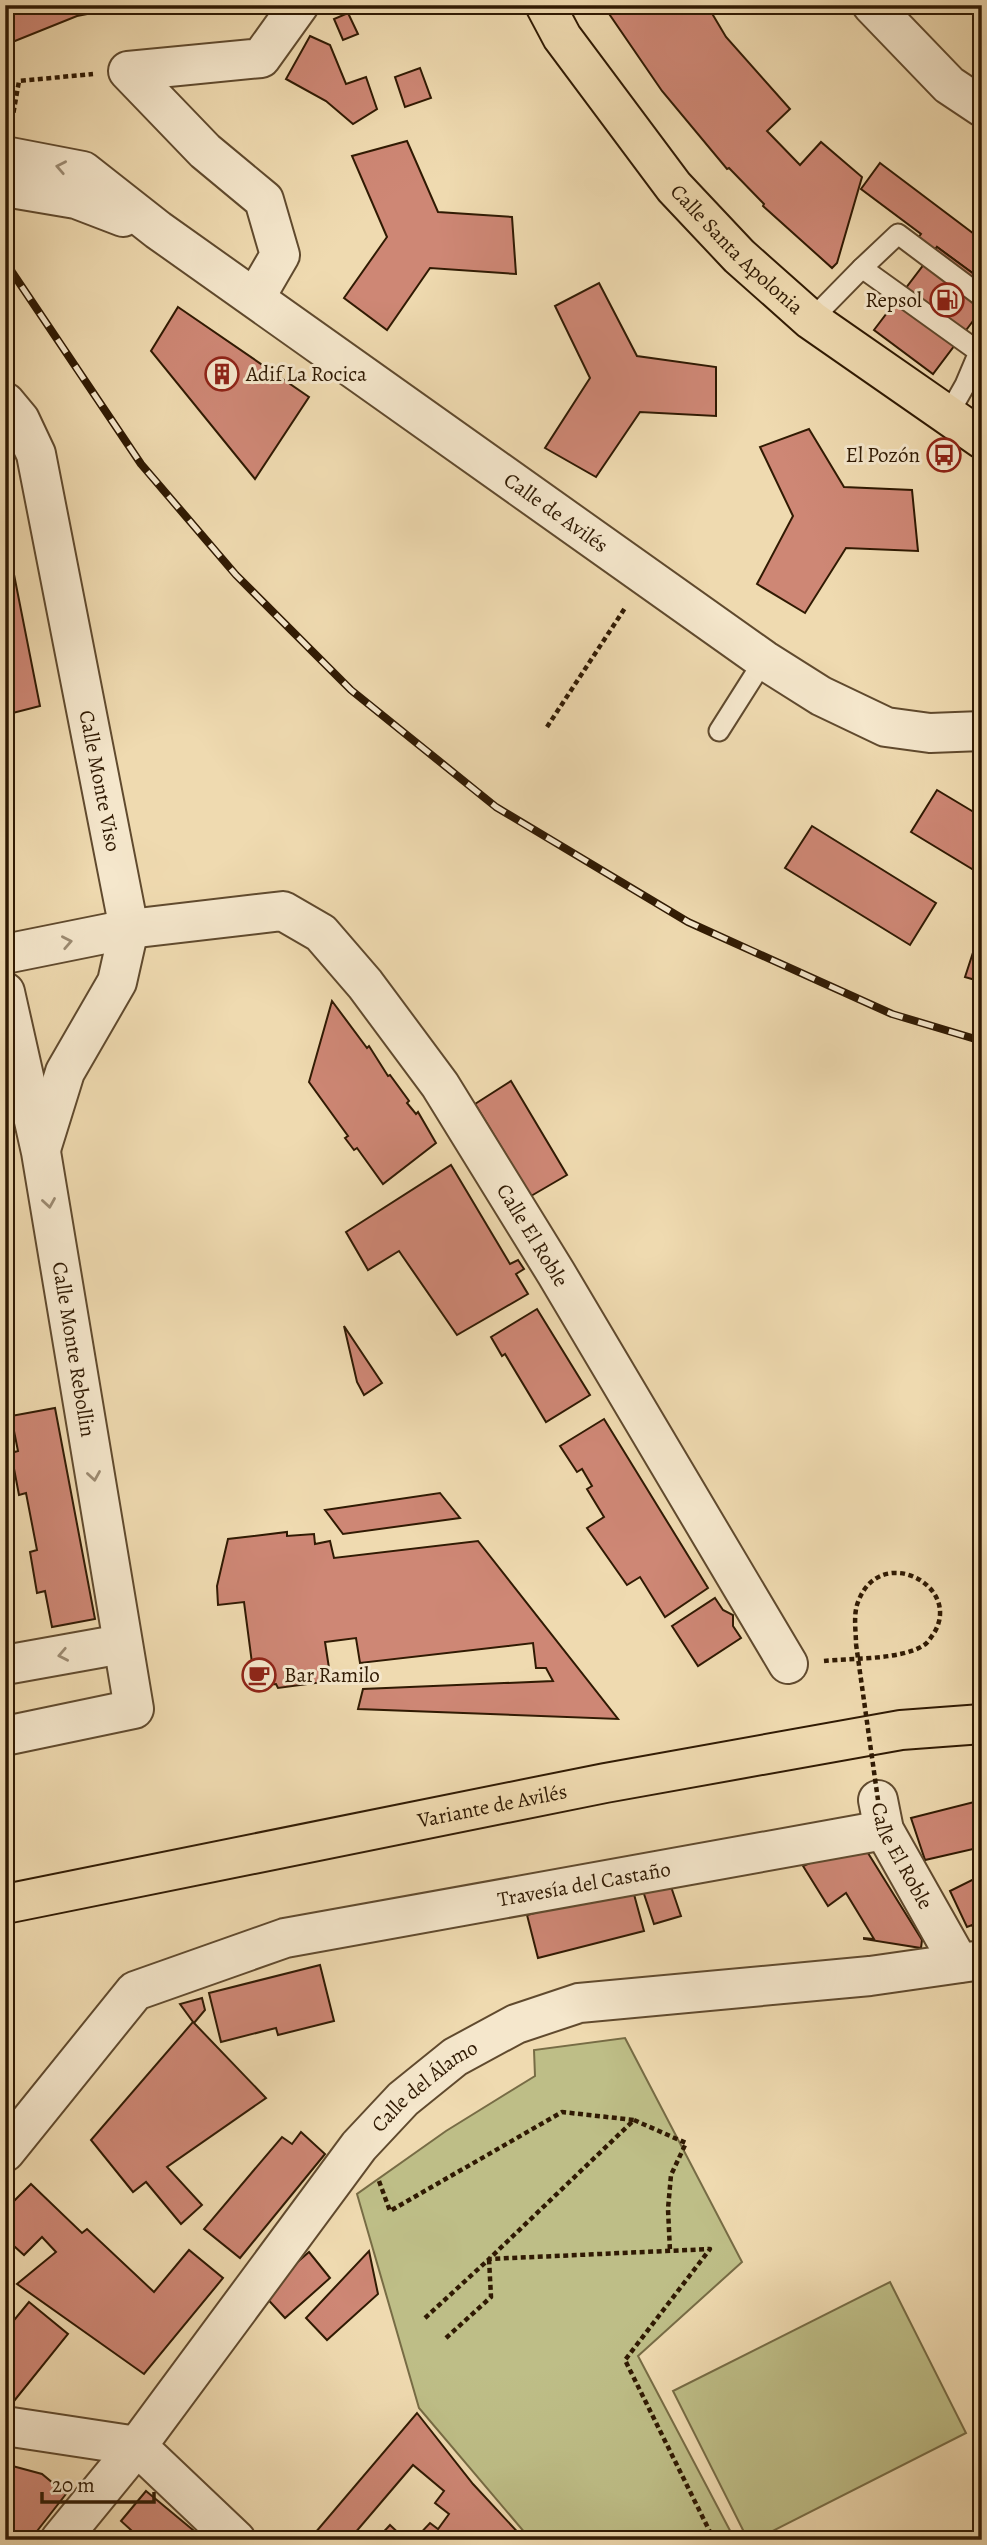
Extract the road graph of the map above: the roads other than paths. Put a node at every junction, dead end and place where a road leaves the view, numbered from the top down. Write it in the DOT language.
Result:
graph roads {
  1 [pos="545,5"];
  2 [pos="299,6"];
  3 [pos="886,11"];
  4 [pos="982,107"];
  5 [pos="5,156"];
  6 [pos="5,187"];
  7 [pos="158,230"];
  8 [pos="862,268"];
  9 [pos="982,297"];
  10 [pos="255,298"];
  11 [pos="811,320"];
  12 [pos="980,349"];
  13 [pos="5,402"];
  14 [pos="948,415"];
  15 [pos="982,439"];
  16 [pos="764,660"];
  17 [pos="719,731"];
  18 [pos="982,731"];
  19 [pos="129,929"];
  20 [pos="5,954"];
  21 [pos="5,992"];
  22 [pos="41,1152"];
  23 [pos="122,1644"];
  24 [pos="788,1664"];
  25 [pos="5,1665"];
  26 [pos="982,1724"];
  27 [pos="5,1735"];
  28 [pos="881,1815"];
  29 [pos="5,1904"];
  30 [pos="971,1961"];
  31 [pos="5,2152"];
  32 [pos="5,2426"];
  33 [pos="137,2446"];
  34 [pos="60,2540"];
  35 [pos="236,2540"];
  1 -- 11 [label="main road, Calle Santa Apolonia"];
  2 -- 10 [label="street"];
  3 -- 4 [label="street"];
  7 -- 5 [label="street, Calle de Avilés, one-way"];
  6 -- 7 [label="street, Calle de Avilés"];
  7 -- 10 [label="street, Calle de Avilés"];
  8 -- 9 [label="lane"];
  8 -- 11 [label="lane"];
  8 -- 12 [label="lane"];
  10 -- 16 [label="street, Calle de Avilés"];
  11 -- 14 [label="main road, Calle Santa Apolonia"];
  12 -- 14 [label="lane"];
  13 -- 19 [label="street, Calle Monte Viso"];
  14 -- 15 [label="main road, Calle Santa Apolonia"];
  16 -- 17 [label="lane"];
  16 -- 18 [label="street, Calle de Avilés"];
  20 -- 19 [label="street, Calle El Roble, one-way"];
  19 -- 22 [label="street, Calle Monte Viso"];
  19 -- 24 [label="street, Calle El Roble"];
  21 -- 22 [label="street, Calle Monte Rebollin"];
  22 -- 23 [label="street, Calle Monte Rebollin, one-way"];
  23 -- 25 [label="street, one-way"];
  23 -- 27 [label="street, Calle Monte Rebollin"];
  26 -- 29 [label="main road, Variante de Avilés"];
  28 -- 30 [label="street, Calle El Roble"];
  28 -- 31 [label="street, Travesía del Castaño"];
  30 -- 33 [label="street, Calle del Álamo"];
  32 -- 33 [label="street"];
  33 -- 34 [label="street, Calle del Álamo"];
  33 -- 35 [label="street"];
}
